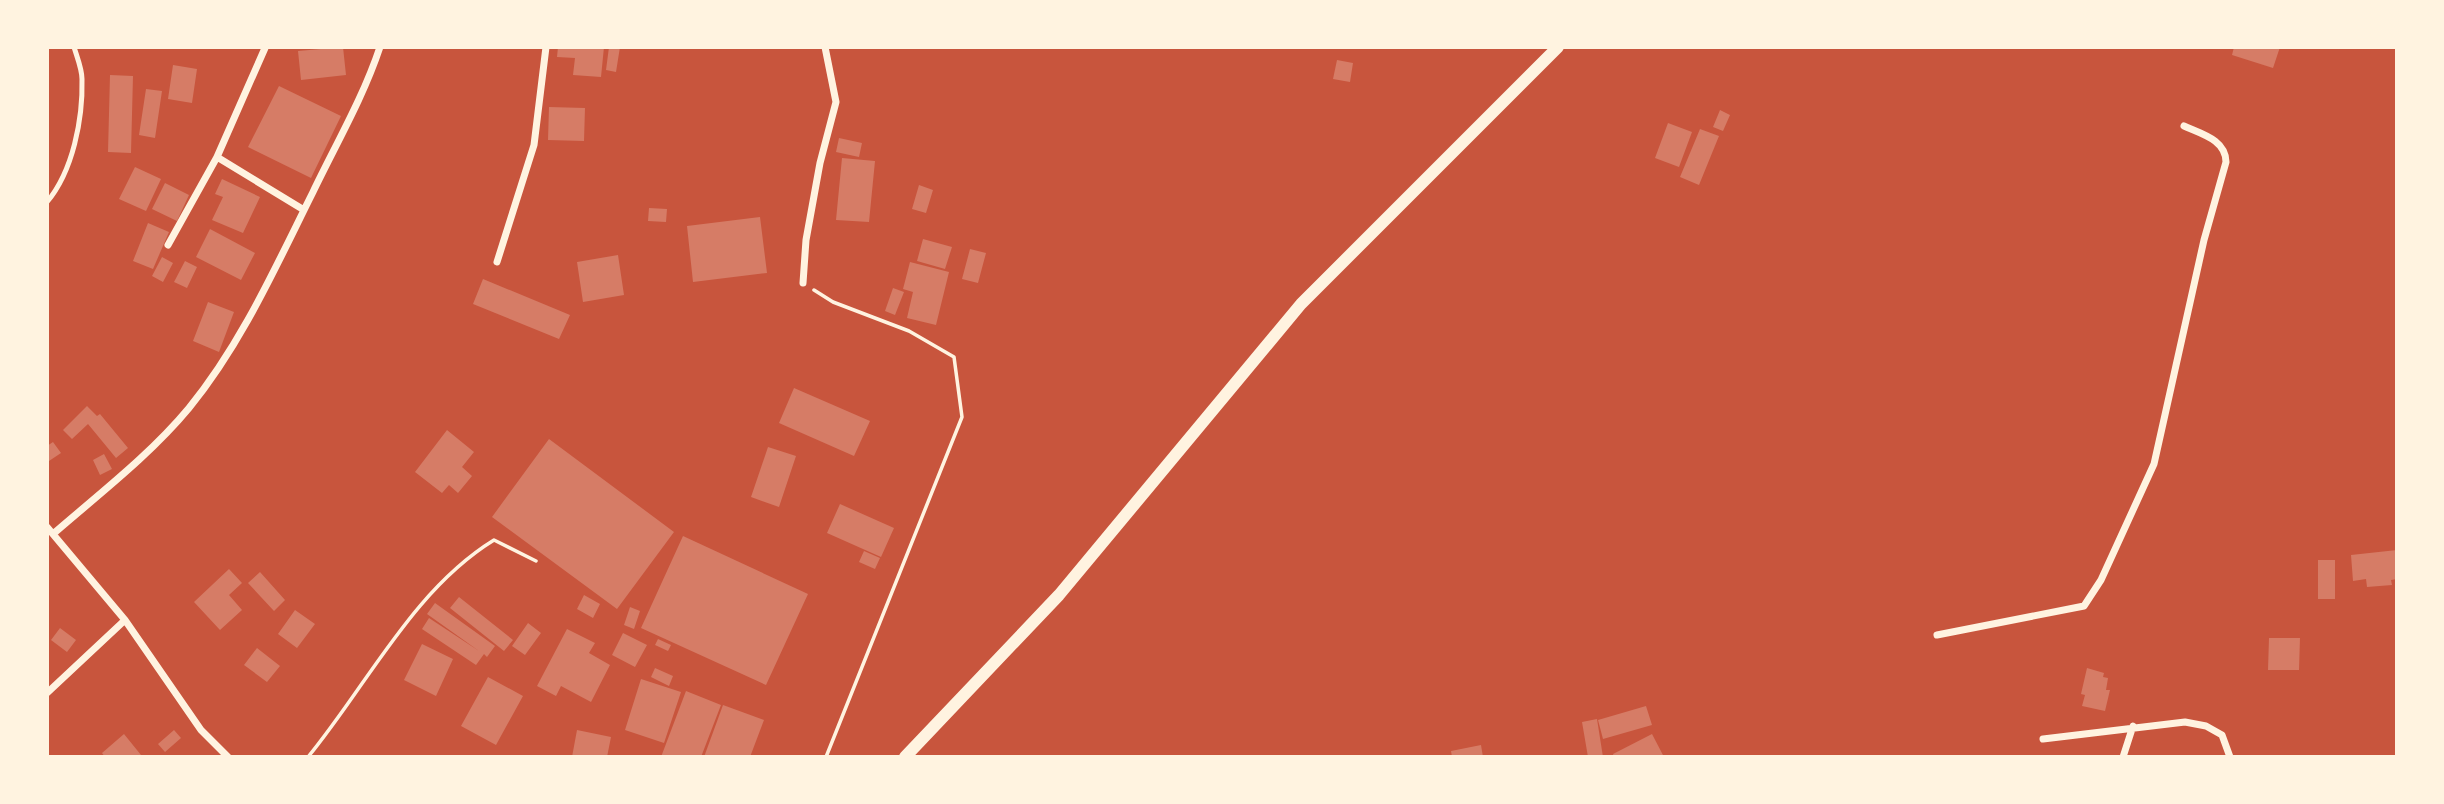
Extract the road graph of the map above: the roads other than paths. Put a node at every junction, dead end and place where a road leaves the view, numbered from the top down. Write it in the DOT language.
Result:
graph roads {
  1 [pos="74,47"];
  2 [pos="380,47"];
  3 [pos="546,47"];
  4 [pos="825,47"];
  5 [pos="1558,47"];
  6 [pos="265,48"];
  7 [pos="2184,126"];
  8 [pos="217,157"];
  9 [pos="47,202"];
  10 [pos="304,210"];
  11 [pos="168,245"];
  12 [pos="497,262"];
  13 [pos="803,283"];
  14 [pos="47,527"];
  15 [pos="53,534"];
  16 [pos="125,620"];
  17 [pos="1937,635"];
  18 [pos="47,693"];
  19 [pos="2133,726"];
  20 [pos="2043,739"];
  21 [pos="228,757"];
  22 [pos="905,757"];
  23 [pos="2123,757"];
  24 [pos="2230,757"];
  1 -- 9 [label="lane"];
  2 -- 10 [label="street"];
  3 -- 12 [label="street"];
  4 -- 13 [label="street"];
  5 -- 22 [label="street"];
  6 -- 8 [label="street"];
  7 -- 17 [label="street"];
  8 -- 10 [label="street"];
  8 -- 11 [label="street"];
  10 -- 15 [label="street"];
  14 -- 15 [label="street"];
  15 -- 16 [label="street"];
  16 -- 18 [label="street"];
  16 -- 21 [label="street"];
  19 -- 20 [label="street"];
  19 -- 23 [label="street"];
  19 -- 24 [label="street"];
}
